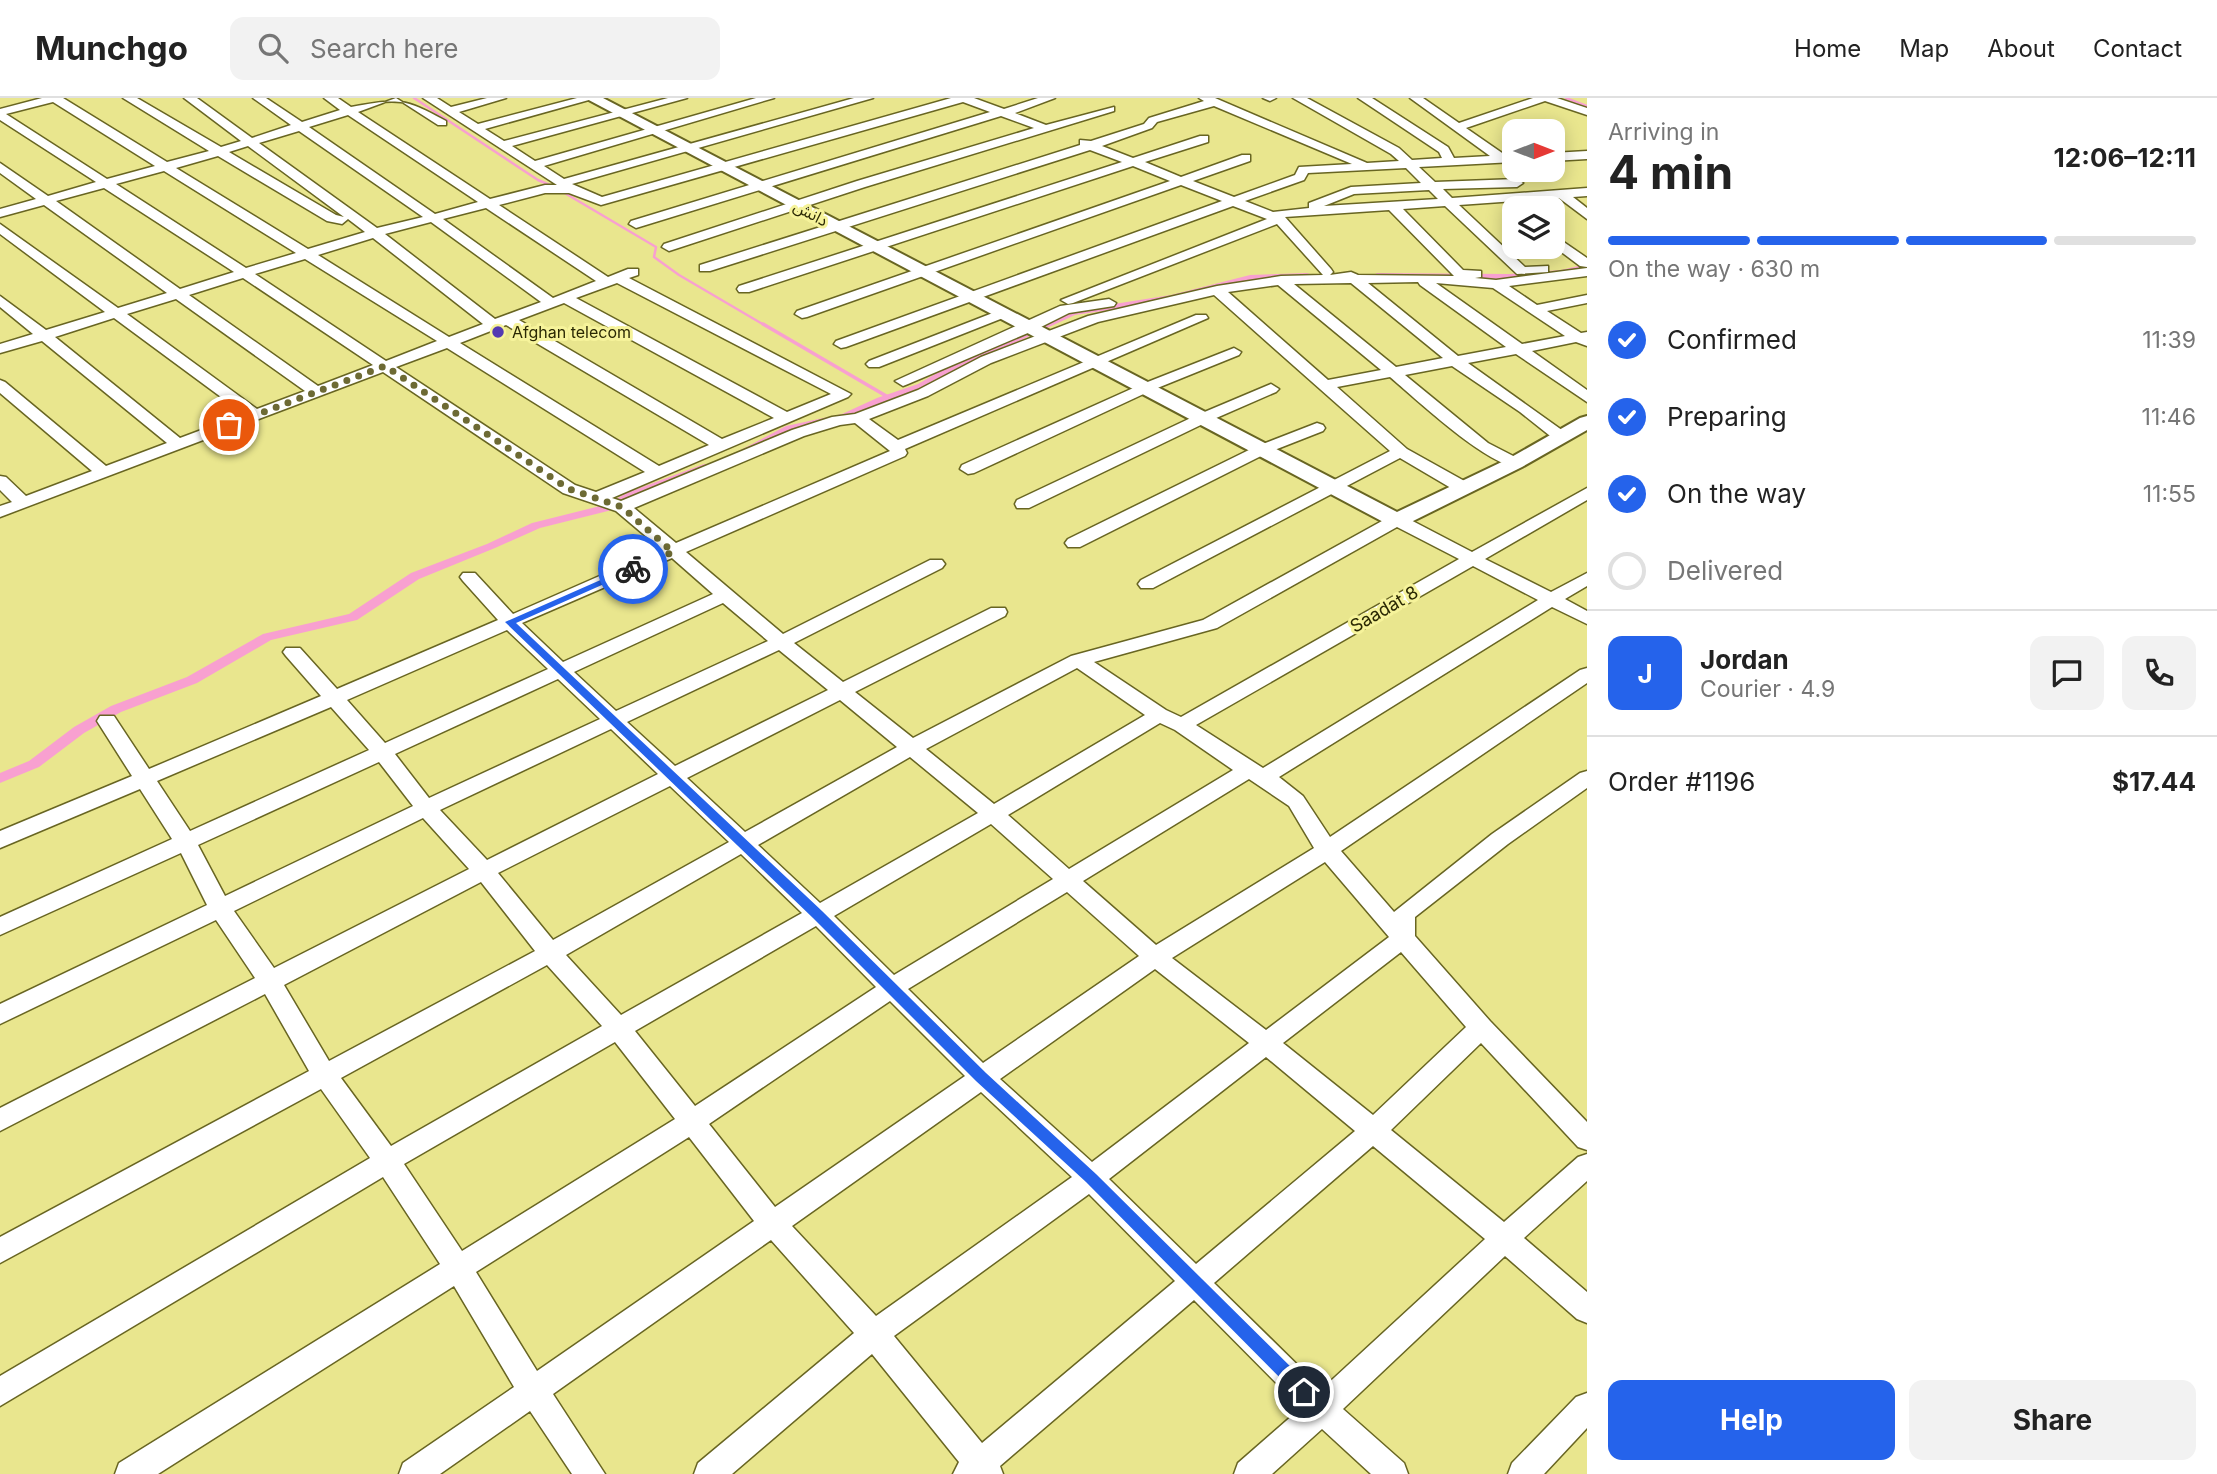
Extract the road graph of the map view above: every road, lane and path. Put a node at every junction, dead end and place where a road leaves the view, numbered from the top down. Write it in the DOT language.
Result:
graph roads {
  1 [pos="129,98"];
  2 [pos="190,98"];
  3 [pos="259,98"];
  4 [pos="330,98"];
  5 [pos="391,98"];
  6 [pos="402,98"];
  7 [pos="429,98"];
  8 [pos="500,98"];
  9 [pos="591,98"];
  10 [pos="681,98"];
  11 [pos="768,98"];
  12 [pos="867,98"];
  13 [pos="964,98"];
  14 [pos="1049,98"];
  15 [pos="1299,98"];
  16 [pos="1364,98"];
  17 [pos="1416,98"];
  18 [pos="1545,98"];
  19 [pos="1210,100"];
  20 [pos="1110,109"];
  21 [pos="351,111"];
  22 [pos="449,111"];
  23 [pos="1587,112"];
  24 [pos="0,113"];
  25 [pos="623,113"];
  26 [pos="1002,113"];
  27 [pos="302,127"];
  28 [pos="1458,127"];
  29 [pos="476,128"];
  30 [pos="1043,128"];
  31 [pos="453,130"];
  32 [pos="657,130"];
  33 [pos="1204,139"];
  34 [pos="250,142"];
  35 [pos="503,145"];
  36 [pos="1090,146"];
  37 [pos="690,147"];
  38 [pos="221,151"];
  39 [pos="1502,154"];
  40 [pos="1587,155"];
  41 [pos="1565,156"];
  42 [pos="1246,158"];
  43 [pos="1502,159"];
  44 [pos="1134,162"];
  45 [pos="1407,163"];
  46 [pos="1451,163"];
  47 [pos="1363,164"];
  48 [pos="534,165"];
  49 [pos="167,166"];
  50 [pos="722,166"];
  51 [pos="0,167"];
  52 [pos="525,176"];
  53 [pos="1182,180"];
  54 [pos="1587,181"];
  55 [pos="105,183"];
  56 [pos="759,184"];
  57 [pos="567,186"];
  58 [pos="1430,187"];
  59 [pos="545,189"];
  60 [pos="1587,192"];
  61 [pos="1562,194"];
  62 [pos="1534,196"];
  63 [pos="1502,198"];
  64 [pos="46,199"];
  65 [pos="1234,201"];
  66 [pos="491,203"];
  67 [pos="1448,203"];
  68 [pos="795,205"];
  69 [pos="1394,207"];
  70 [pos="1304,212"];
  71 [pos="0,213"];
  72 [pos="1587,215"];
  73 [pos="433,218"];
  74 [pos="1279,219"];
  75 [pos="359,222"];
  76 [pos="636,223"];
  77 [pos="836,226"];
  78 [pos="0,228"];
  79 [pos="375,233"];
  80 [pos="669,247"];
  81 [pos="878,247"];
  82 [pos="1565,248"];
  83 [pos="306,254"];
  84 [pos="1586,264"];
  85 [pos="705,268"];
  86 [pos="925,271"];
  87 [pos="1522,271"];
  88 [pos="1326,272"];
  89 [pos="244,273"];
  90 [pos="1351,277"];
  91 [pos="619,278"];
  92 [pos="1422,278"];
  93 [pos="1281,280"];
  94 [pos="1496,284"];
  95 [pos="744,289"];
  96 [pos="1217,290"];
  97 [pos="179,292"];
  98 [pos="969,295"];
  99 [pos="1587,299"];
  100 [pos="0,300"];
  101 [pos="558,301"];
  102 [pos="1537,309"];
  103 [pos="113,313"];
  104 [pos="802,314"];
  105 [pos="1201,318"];
  106 [pos="501,322"];
  107 [pos="1024,324"];
  108 [pos="44,335"];
  109 [pos="1585,339"];
  110 [pos="450,342"];
  111 [pos="841,344"];
  112 [pos="0,349"];
  113 [pos="1521,349"];
  114 [pos="1234,352"];
  115 [pos="1454,360"];
  116 [pos="1096,361"];
  117 [pos="874,364"];
  118 [pos="385,366"];
  119 [pos="1393,373"];
  120 [pos="903,381"];
  121 [pos="0,385"];
  122 [pos="1325,385"];
  123 [pos="1144,388"];
  124 [pos="1271,388"];
  125 [pos="316,392"];
  126 [pos="1587,397"];
  127 [pos="255,415"];
  128 [pos="786,418"];
  129 [pos="858,418"];
  130 [pos="1200,419"];
  131 [pos="1587,422"];
  132 [pos="1317,428"];
  133 [pos="1560,436"];
  134 [pos="178,444"];
  135 [pos="721,444"];
  136 [pos="896,447"];
  137 [pos="1261,450"];
  138 [pos="1401,452"];
  139 [pos="1515,463"];
  140 [pos="968,469"];
  141 [pos="656,471"];
  142 [pos="104,473"];
  143 [pos="0,481"];
  144 [pos="1332,485"];
  145 [pos="1462,487"];
  146 [pos="1587,493"];
  147 [pos="597,498"];
  148 [pos="23,503"];
  149 [pos="1023,504"];
  150 [pos="622,507"];
  151 [pos="0,512"];
  152 [pos="1397,520"];
  153 [pos="1074,543"];
  154 [pos="673,552"];
  155 [pos="1471,559"];
  156 [pos="936,564"];
  157 [pos="469,577"];
  158 [pos="1587,578"];
  159 [pos="1147,584"];
  160 [pos="727,594"];
  161 [pos="1551,599"];
  162 [pos="998,612"];
  163 [pos="1587,618"];
  164 [pos="510,622"];
  165 [pos="781,642"];
  166 [pos="293,652"];
  167 [pos="1078,660"];
  168 [pos="561,669"];
  169 [pos="1587,674"];
  170 [pos="843,690"];
  171 [pos="334,698"];
  172 [pos="1159,715"];
  173 [pos="613,720"];
  174 [pos="107,721"];
  175 [pos="1182,725"];
  176 [pos="911,748"];
  177 [pos="382,751"];
  178 [pos="1256,773"];
  179 [pos="673,776"];
  180 [pos="143,778"];
  181 [pos="1587,778"];
  182 [pos="426,808"];
  183 [pos="993,814"];
  184 [pos="0,839"];
  185 [pos="186,843"];
  186 [pos="743,843"];
  187 [pos="1327,850"];
  188 [pos="484,871"];
  189 [pos="1069,880"];
  190 [pos="221,909"];
  191 [pos="818,914"];
  192 [pos="0,927"];
  193 [pos="1403,938"];
  194 [pos="550,953"];
  195 [pos="1155,957"];
  196 [pos="271,983"];
  197 [pos="892,988"];
  198 [pos="0,1015"];
  199 [pos="1481,1028"];
  200 [pos="618,1029"];
  201 [pos="1267,1044"];
  202 [pos="325,1076"];
  203 [pos="981,1077"];
  204 [pos="0,1121"];
  205 [pos="693,1121"];
  206 [pos="1372,1132"];
  207 [pos="1586,1136"];
  208 [pos="387,1161"];
  209 [pos="1587,1165"];
  210 [pos="1091,1178"];
  211 [pos="772,1223"];
  212 [pos="1503,1237"];
  213 [pos="0,1251"];
  214 [pos="458,1268"];
  215 [pos="1194,1282"];
  216 [pos="1587,1310"];
  217 [pos="874,1334"];
  218 [pos="0,1392"];
  219 [pos="534,1392"];
  220 [pos="1587,1407"];
  221 [pos="1323,1410"];
  222 [pos="979,1471"];
  223 [pos="130,1474"];
  224 [pos="414,1474"];
  225 [pos="590,1474"];
  226 [pos="709,1474"];
  227 [pos="1250,1474"];
  228 [pos="1393,1474"];
  229 [pos="1524,1474"];
  1 -- 38 [label="street"];
  2 -- 34 [label="street"];
  3 -- 27 [label="street"];
  4 -- 21 [label="street"];
  5 -- 21 [label="street"];
  6 -- 31 [label="street"];
  7 -- 22 [label="street"];
  8 -- 22 [label="street"];
  9 -- 25 [label="main road, دانش"];
  9 -- 29 [label="street"];
  10 -- 25 [label="street"];
  11 -- 32 [label="street"];
  12 -- 37 [label="street"];
  13 -- 26 [label="street"];
  13 -- 50 [label="street"];
  14 -- 26 [label="street"];
  15 -- 45 [label="street"];
  16 -- 46 [label="street"];
  17 -- 28 [label="street"];
  18 -- 23 [label="street"];
  18 -- 28 [label="street"];
  19 -- 36 [label="street"];
  19 -- 47 [label="street"];
  20 -- 30 [label="street"];
  21 -- 27 [label="street"];
  21 -- 66 [label="street"];
  22 -- 29 [label="street"];
  24 -- 49 [label="street"];
  24 -- 55 [label="street"];
  25 -- 32 [label="main road, دانش"];
  25 -- 35 [label="street"];
  26 -- 30 [label="street"];
  26 -- 56 [label="street"];
  27 -- 34 [label="street"];
  27 -- 73 [label="street"];
  28 -- 39 [label="street"];
  29 -- 35 [label="street"];
  30 -- 36 [label="street"];
  30 -- 68 [label="street"];
  32 -- 37 [label="main road, دانش"];
  32 -- 48 [label="street"];
  33 -- 44 [label="street"];
  34 -- 38 [label="street"];
  34 -- 75 [label="street"];
  35 -- 48 [label="street"];
  36 -- 44 [label="street"];
  36 -- 77 [label="street"];
  37 -- 50 [label="main road, دانش"];
  37 -- 57 [label="street"];
  38 -- 49 [label="street"];
  38 -- 75 [label="street"];
  40 -- 41 [label="street"];
  42 -- 53 [label="street"];
  43 -- 46 [label="street"];
  44 -- 53 [label="street"];
  44 -- 81 [label="street"];
  45 -- 46 [label="street"];
  45 -- 47 [label="street"];
  45 -- 58 [label="street"];
  47 -- 65 [label="street"];
  48 -- 57 [label="street"];
  49 -- 55 [label="street"];
  49 -- 83 [label="street"];
  50 -- 56 [label="main road, دانش"];
  50 -- 57 [label="street"];
  51 -- 64 [label="street"];
  52 -- 59 [label="street"];
  53 -- 65 [label="street"];
  53 -- 86 [label="street"];
  54 -- 58 [label="street"];
  55 -- 64 [label="street"];
  55 -- 89 [label="street"];
  56 -- 68 [label="main road, دانش"];
  56 -- 76 [label="street"];
  57 -- 59 [label="street"];
  58 -- 67 [label="street"];
  58 -- 70 [label="street"];
  59 -- 66 [label="street"];
  60 -- 61 [label="street"];
  61 -- 62 [label="street"];
  61 -- 72 [label="street"];
  63 -- 67 [label="street"];
  64 -- 71 [label="street"];
  64 -- 97 [label="street"];
  65 -- 74 [label="street"];
  65 -- 98 [label="street"];
  66 -- 73 [label="street"];
  66 -- 91 [label="street"];
  67 -- 69 [label="street"];
  67 -- 87 [label="street"];
  68 -- 77 [label="main road, دانش"];
  68 -- 80 [label="street"];
  69 -- 70 [label="street"];
  69 -- 87 [label="street"];
  70 -- 74 [label="street"];
  73 -- 79 [label="street"];
  73 -- 101 [label="street"];
  74 -- 88 [label="street"];
  74 -- 107 [label="street"];
  75 -- 79 [label="street"];
  77 -- 81 [label="main road, دانش"];
  77 -- 85 [label="street"];
  78 -- 103 [label="street"];
  79 -- 83 [label="street"];
  79 -- 106 [label="street"];
  81 -- 86 [label="main road, دانش"];
  81 -- 95 [label="street"];
  82 -- 84 [label="street"];
  83 -- 89 [label="street"];
  83 -- 110 [label="street"];
  84 -- 87 [label="street"];
  84 -- 94 [label="street"];
  86 -- 98 [label="main road, دانش"];
  86 -- 104 [label="street"];
  88 -- 90 [label="street"];
  88 -- 107 [label="street"];
  89 -- 97 [label="street"];
  89 -- 118 [label="street"];
  90 -- 92 [label="street"];
  90 -- 93 [label="street"];
  90 -- 115 [label="street"];
  91 -- 101 [label="street"];
  91 -- 128 [label="street"];
  92 -- 94 [label="street"];
  92 -- 113 [label="street"];
  93 -- 96 [label="street"];
  93 -- 119 [label="street"];
  94 -- 102 [label="street"];
  96 -- 107 [label="street"];
  96 -- 122 [label="street"];
  97 -- 103 [label="street"];
  97 -- 125 [label="street"];
  98 -- 107 [label="main road, دانش"];
  98 -- 111 [label="street"];
  99 -- 102 [label="street"];
  100 -- 108 [label="street"];
  101 -- 106 [label="street"];
  101 -- 128 [label="street"];
  102 -- 109 [label="street"];
  103 -- 108 [label="street"];
  103 -- 127 [label="street"];
  105 -- 116 [label="street"];
  106 -- 110 [label="street"];
  106 -- 135 [label="street"];
  107 -- 116 [label="main road, دانش"];
  107 -- 117 [label="street"];
  107 -- 120 [label="street"];
  107 -- 129 [label="street"];
  108 -- 112 [label="street"];
  108 -- 134 [label="street"];
  109 -- 113 [label="street"];
  110 -- 118 [label="street"];
  110 -- 141 [label="street"];
  113 -- 115 [label="street"];
  113 -- 126 [label="street"];
  114 -- 123 [label="street"];
  115 -- 119 [label="street"];
  115 -- 133 [label="street"];
  116 -- 123 [label="main road, دانش"];
  116 -- 136 [label="street"];
  118 -- 125 [label="street"];
  118 -- 147 [label="street"];
  119 -- 122 [label="street"];
  119 -- 139 [label="street"];
  121 -- 142 [label="street"];
  122 -- 138 [label="street"];
  123 -- 130 [label="main road, دانش"];
  123 -- 140 [label="street"];
  124 -- 130 [label="street"];
  125 -- 127 [label="street"];
  127 -- 134 [label="street"];
  128 -- 135 [label="street"];
  129 -- 136 [label="street"];
  129 -- 150 [label="street"];
  130 -- 137 [label="main road, دانش"];
  130 -- 149 [label="street"];
  131 -- 133 [label="main road"];
  132 -- 137 [label="street"];
  133 -- 139 [label="main road"];
  134 -- 142 [label="street"];
  135 -- 141 [label="street"];
  136 -- 154 [label="street"];
  137 -- 144 [label="main road, دانش"];
  137 -- 153 [label="street"];
  138 -- 144 [label="street"];
  138 -- 145 [label="street"];
  139 -- 145 [label="main road"];
  141 -- 147 [label="street"];
  142 -- 148 [label="street"];
  143 -- 148 [label="street"];
  144 -- 152 [label="main road, دانش"];
  144 -- 159 [label="street"];
  145 -- 152 [label="main road"];
  146 -- 155 [label="street, Saadat 8"];
  147 -- 150 [label="street"];
  148 -- 151 [label="street"];
  150 -- 154 [label="street"];
  152 -- 155 [label="street"];
  152 -- 167 [label="street"];
  154 -- 160 [label="street"];
  154 -- 164 [label="street"];
  155 -- 161 [label="street"];
  155 -- 175 [label="street, Saadat 8"];
  156 -- 165 [label="street"];
  157 -- 164 [label="street"];
  158 -- 161 [label="street"];
  160 -- 165 [label="street"];
  160 -- 168 [label="street"];
  161 -- 163 [label="street"];
  161 -- 178 [label="street"];
  162 -- 170 [label="street"];
  164 -- 168 [label="street"];
  164 -- 171 [label="street"];
  165 -- 170 [label="street"];
  165 -- 173 [label="street"];
  166 -- 171 [label="street"];
  167 -- 172 [label="street"];
  167 -- 176 [label="street"];
  168 -- 173 [label="street"];
  168 -- 177 [label="street"];
  169 -- 187 [label="street"];
  170 -- 176 [label="street"];
  170 -- 179 [label="street"];
  171 -- 177 [label="street"];
  171 -- 180 [label="street"];
  172 -- 175 [label="street"];
  172 -- 183 [label="street"];
  173 -- 179 [label="street"];
  173 -- 182 [label="street"];
  174 -- 180 [label="street"];
  175 -- 178 [label="street"];
  176 -- 183 [label="street"];
  176 -- 186 [label="street"];
  177 -- 182 [label="street"];
  177 -- 185 [label="street"];
  178 -- 187 [label="street"];
  178 -- 189 [label="street"];
  179 -- 186 [label="street"];
  179 -- 188 [label="street"];
  180 -- 184 [label="street"];
  180 -- 185 [label="street"];
  181 -- 193 [label="street"];
  182 -- 188 [label="street"];
  182 -- 190 [label="street"];
  183 -- 189 [label="street"];
  183 -- 191 [label="street"];
  185 -- 190 [label="street"];
  185 -- 192 [label="street"];
  186 -- 191 [label="street"];
  186 -- 194 [label="street"];
  187 -- 193 [label="street"];
  187 -- 195 [label="street"];
  188 -- 194 [label="street"];
  188 -- 196 [label="street"];
  189 -- 195 [label="street"];
  189 -- 197 [label="street"];
  190 -- 196 [label="street"];
  190 -- 198 [label="street"];
  191 -- 197 [label="street"];
  191 -- 200 [label="street"];
  193 -- 199 [label="street"];
  193 -- 201 [label="street"];
  194 -- 200 [label="street"];
  194 -- 202 [label="street"];
  195 -- 201 [label="street"];
  195 -- 203 [label="street"];
  196 -- 202 [label="street"];
  196 -- 204 [label="street"];
  197 -- 203 [label="street"];
  197 -- 205 [label="street"];
  199 -- 206 [label="street"];
  199 -- 207 [label="street"];
  200 -- 205 [label="street"];
  200 -- 208 [label="street"];
  201 -- 206 [label="street"];
  201 -- 210 [label="street"];
  202 -- 208 [label="street"];
  202 -- 213 [label="street"];
  203 -- 210 [label="street"];
  203 -- 211 [label="street"];
  205 -- 211 [label="street"];
  205 -- 214 [label="street"];
  206 -- 212 [label="street"];
  206 -- 215 [label="street"];
  208 -- 214 [label="street"];
  208 -- 218 [label="street"];
  209 -- 212 [label="street"];
  210 -- 215 [label="street"];
  210 -- 217 [label="street"];
  211 -- 217 [label="street"];
  211 -- 219 [label="street"];
  212 -- 216 [label="street"];
  212 -- 221 [label="street"];
  214 -- 219 [label="street"];
  214 -- 223 [label="street"];
  215 -- 221 [label="street"];
  215 -- 222 [label="street"];
  217 -- 222 [label="street"];
  217 -- 226 [label="street"];
  219 -- 224 [label="street"];
  219 -- 225 [label="street"];
  220 -- 229 [label="street"];
  221 -- 227 [label="street"];
  221 -- 228 [label="street"];
}
